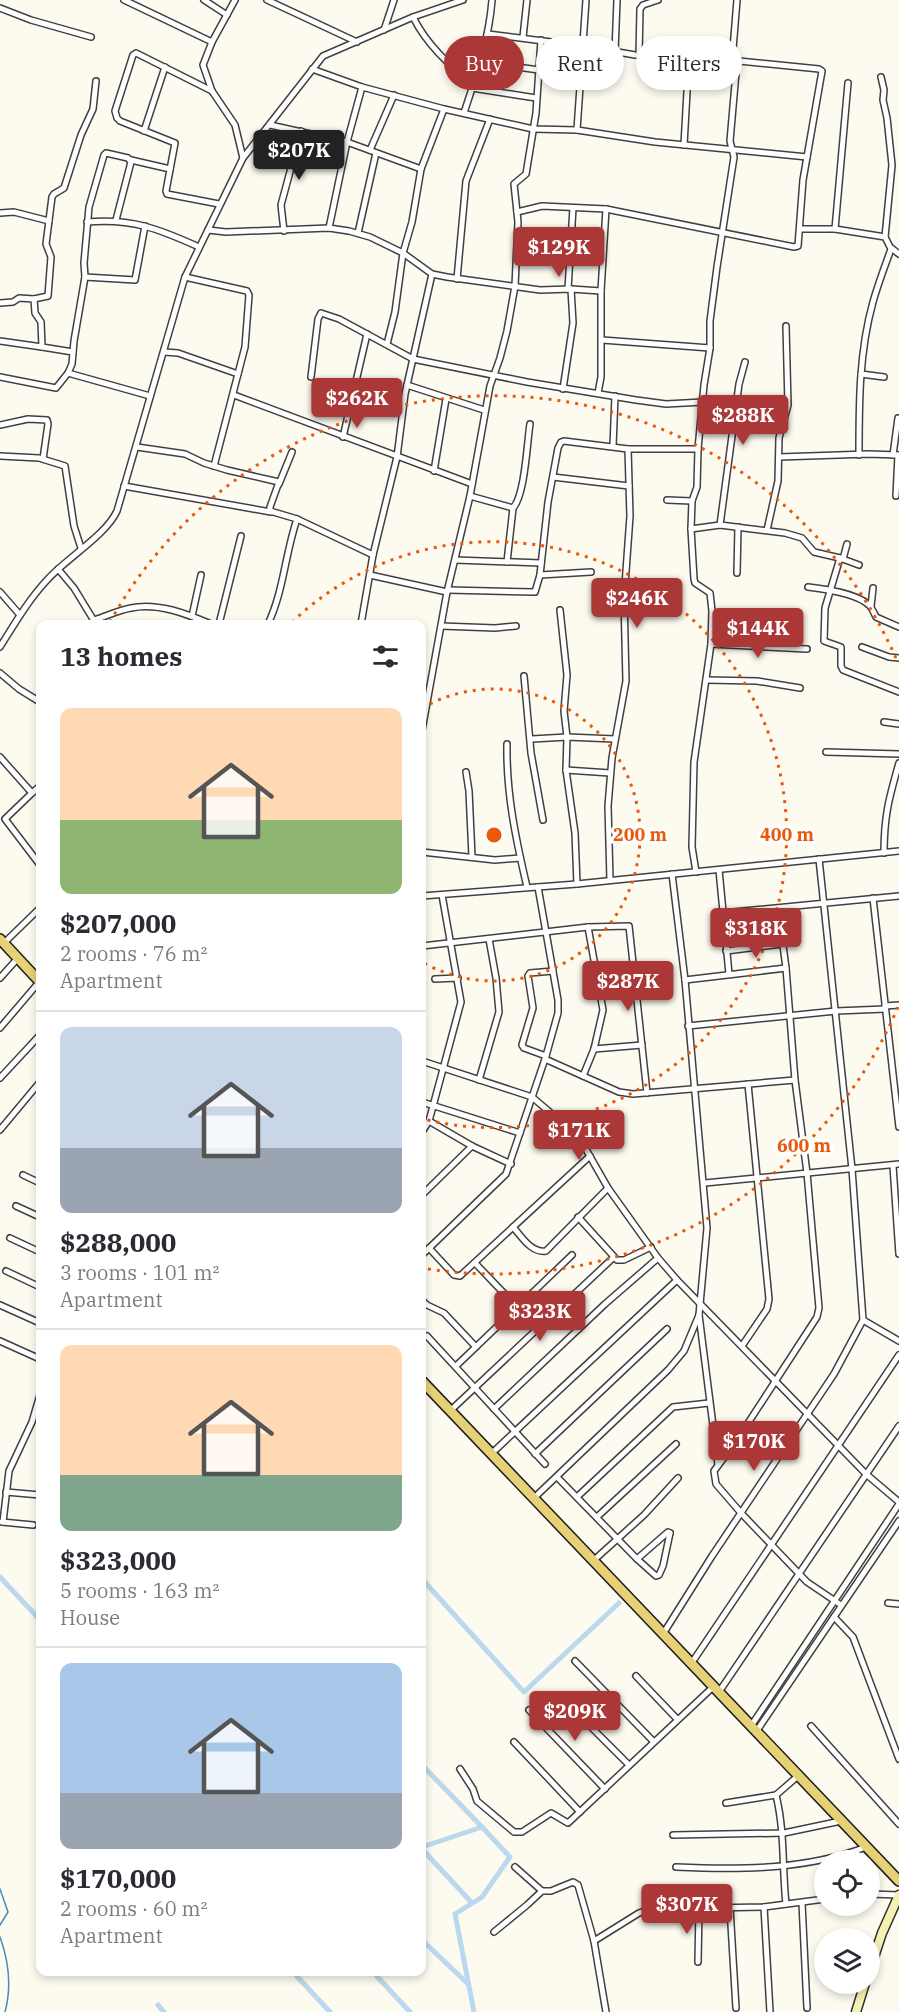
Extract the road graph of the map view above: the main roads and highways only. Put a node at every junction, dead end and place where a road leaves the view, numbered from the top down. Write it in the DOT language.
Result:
graph roads {
  1 [pos="2,941"];
  2 [pos="36,977"];
  3 [pos="426,1385"];
  4 [pos="899,1881"];
  1 -- 2 [label="main road"];
  3 -- 4 [label="main road"];
}
